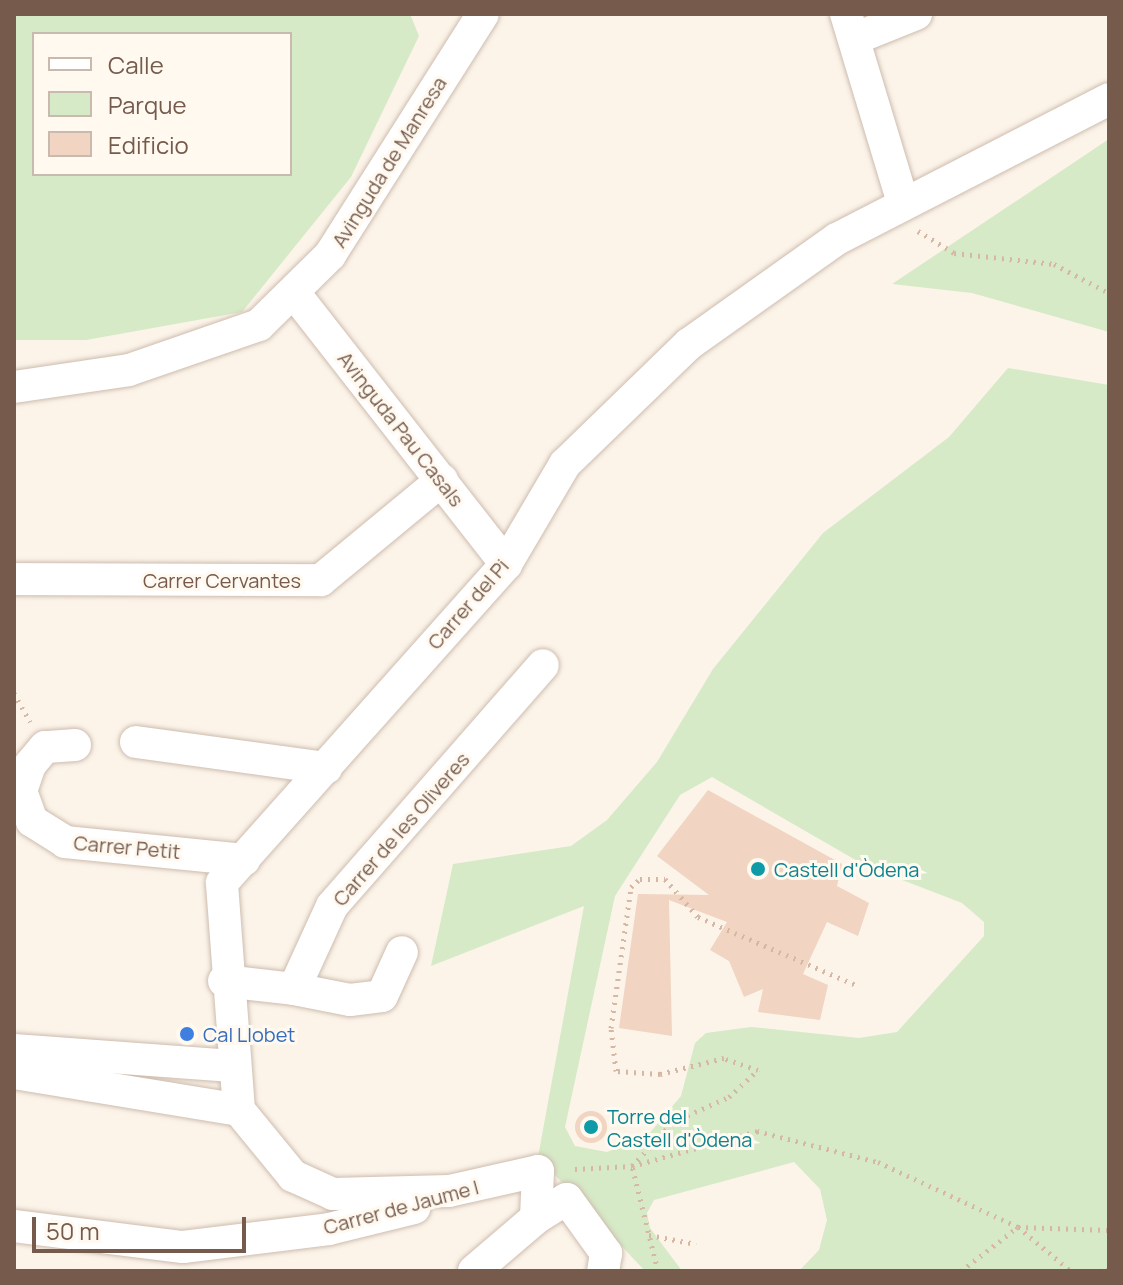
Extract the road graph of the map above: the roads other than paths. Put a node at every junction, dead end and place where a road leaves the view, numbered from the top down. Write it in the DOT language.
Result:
graph roads {
  1 [pos="483,14"];
  2 [pos="916,14"];
  3 [pos="850,27"];
  4 [pos="1109,99"];
  5 [pos="903,203"];
  6 [pos="295,294"];
  7 [pos="14,387"];
  8 [pos="442,480"];
  9 [pos="506,564"];
  10 [pos="14,579"];
  11 [pos="543,665"];
  12 [pos="136,742"];
  13 [pos="75,745"];
  14 [pos="326,768"];
  15 [pos="244,860"];
  16 [pos="402,952"];
  17 [pos="224,981"];
  18 [pos="294,989"];
  19 [pos="14,1050"];
  20 [pos="232,1066"];
  21 [pos="14,1073"];
  22 [pos="239,1110"];
  23 [pos="502,1178"];
  24 [pos="536,1218"];
  25 [pos="14,1226"];
  26 [pos="474,1271"];
  27 [pos="603,1271"];
  1 -- 6 [label="street, Avinguda de Manresa"];
  2 -- 3 [label="street"];
  3 -- 5 [label="street"];
  4 -- 5 [label="street, Carrer del Pi"];
  5 -- 9 [label="street, Carrer del Pi"];
  6 -- 7 [label="street, Avinguda de Manresa"];
  6 -- 8 [label="street, Avinguda Pau Casals"];
  8 -- 9 [label="street, Avinguda Pau Casals"];
  8 -- 10 [label="street, Carrer Cervantes"];
  9 -- 14 [label="street, Carrer del Pi"];
  11 -- 18 [label="street, Carrer de les Oliveres"];
  12 -- 14 [label="street"];
  13 -- 15 [label="street, Carrer Petit"];
  14 -- 15 [label="street, Carrer del Pi"];
  15 -- 17 [label="street, Carrer del Pi"];
  16 -- 18 [label="street"];
  17 -- 18 [label="street"];
  17 -- 20 [label="street, Carrer del Pi"];
  19 -- 20 [label="street"];
  20 -- 22 [label="street, Carrer del Pi"];
  21 -- 22 [label="street"];
  22 -- 23 [label="street"];
  23 -- 24 [label="street"];
  23 -- 25 [label="street, Carrer de Jaume I"];
  24 -- 26 [label="street"];
  24 -- 27 [label="street"];
}
